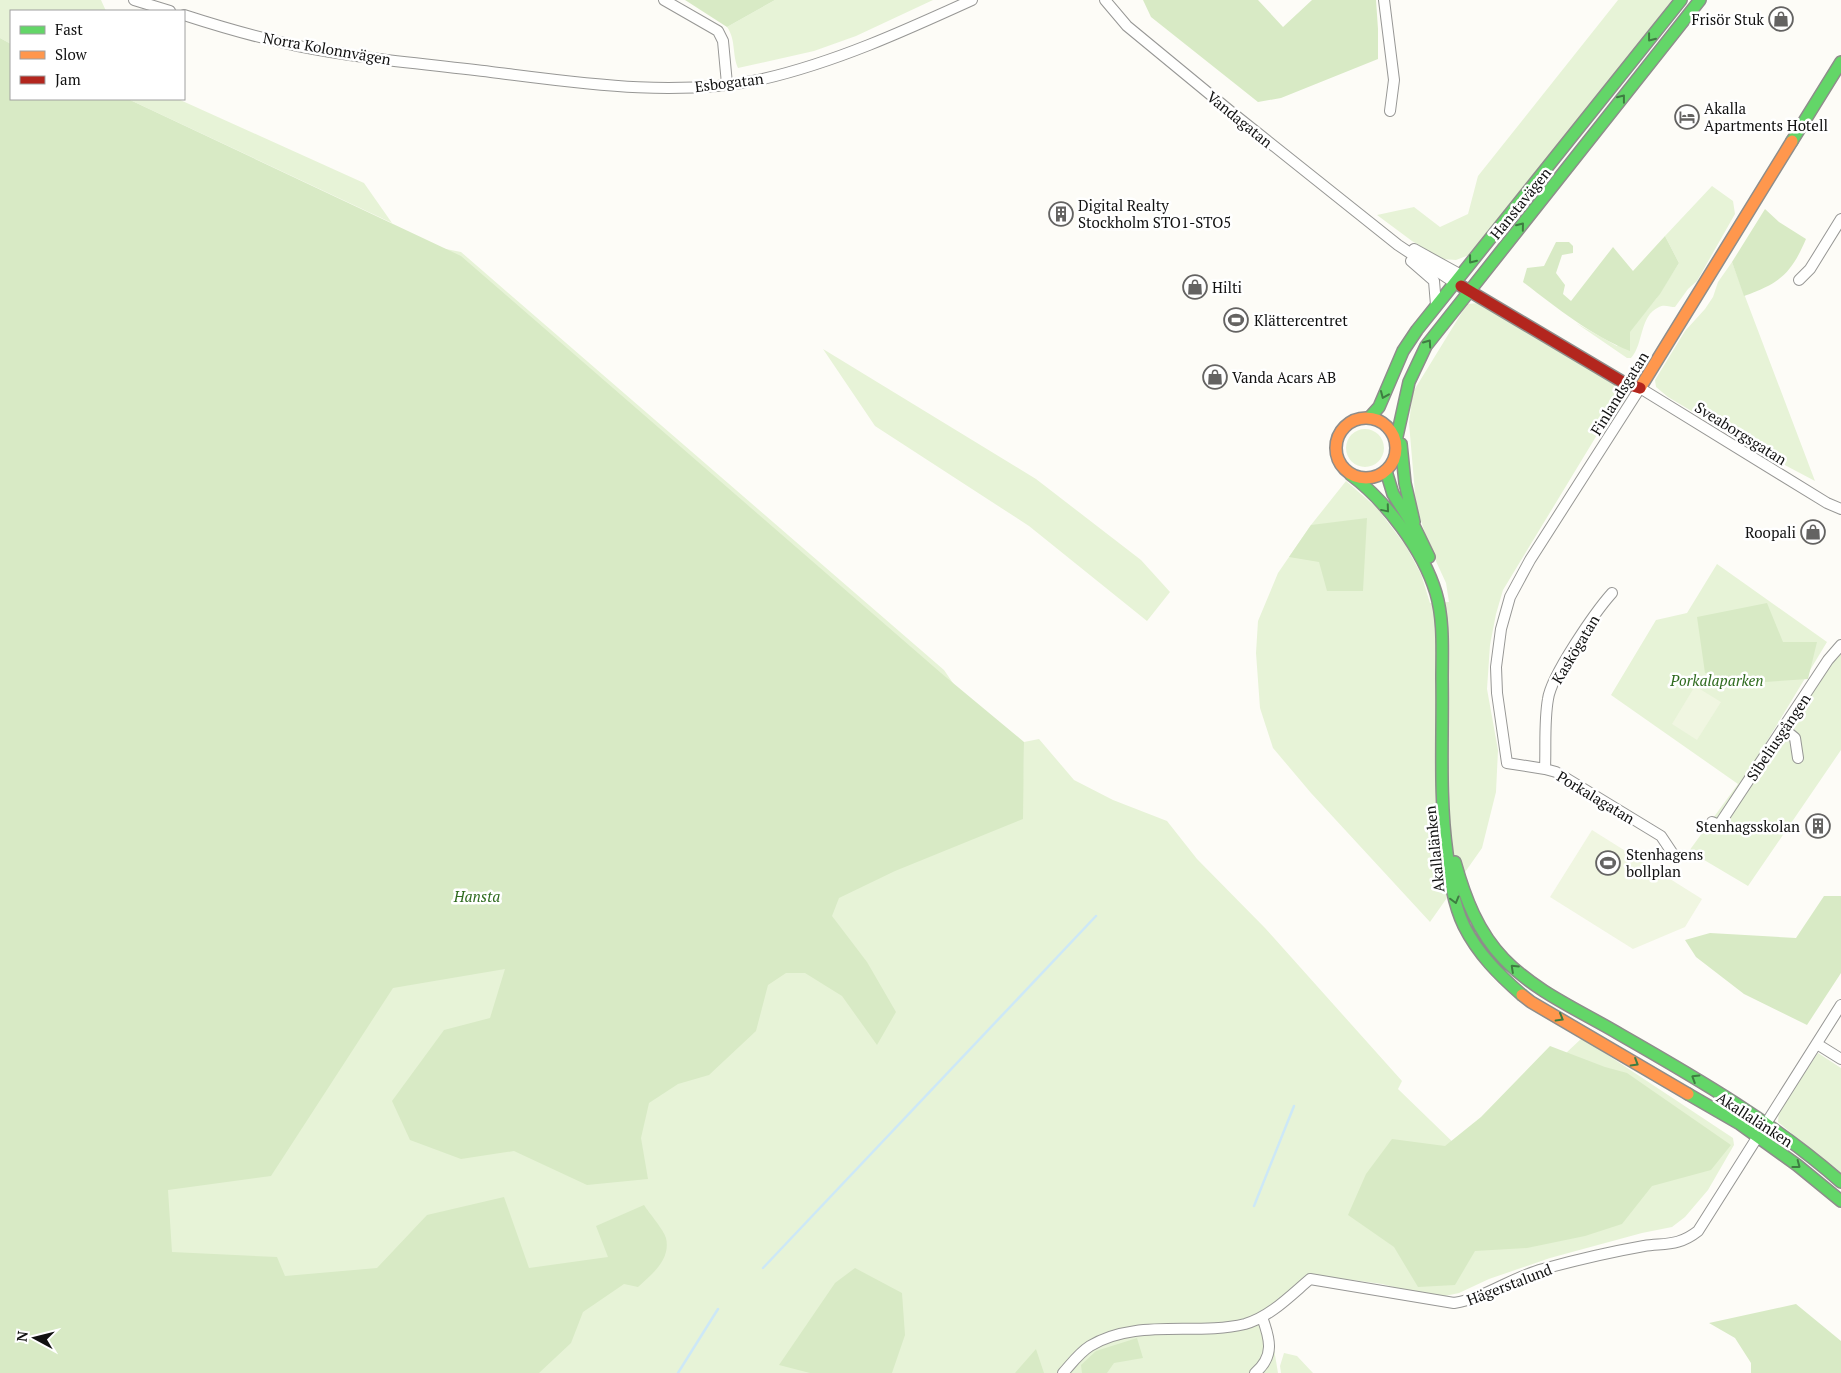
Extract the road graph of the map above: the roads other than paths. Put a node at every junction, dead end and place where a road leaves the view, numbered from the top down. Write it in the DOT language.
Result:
graph roads {
  1 [pos="134,0"];
  2 [pos="664,0"];
  3 [pos="972,0"];
  4 [pos="1105,0"];
  5 [pos="1384,0"];
  6 [pos="1681,0"];
  7 [pos="1700,0"];
  8 [pos="167,10"];
  9 [pos="185,16"];
  10 [pos="1841,62"];
  11 [pos="472,70"];
  12 [pos="727,84"];
  13 [pos="1390,110"];
  14 [pos="1841,219"];
  15 [pos="1382,231"];
  16 [pos="1398,245"];
  17 [pos="1458,279"];
  18 [pos="1799,280"];
  19 [pos="1471,287"];
  20 [pos="1436,305"];
  21 [pos="1640,388"];
  22 [pos="1369,418"];
  23 [pos="1400,421"];
  24 [pos="1396,441"];
  25 [pos="1386,471"];
  26 [pos="1351,474"];
  27 [pos="1827,502"];
  28 [pos="1841,509"];
  29 [pos="1841,516"];
  30 [pos="1415,529"];
  31 [pos="1612,594"];
  32 [pos="1841,645"];
  33 [pos="1784,729"];
  34 [pos="1798,758"];
  35 [pos="1507,763"];
  36 [pos="1546,769"];
  37 [pos="1712,822"];
  38 [pos="1673,854"];
  39 [pos="1841,1005"];
  40 [pos="1817,1044"];
  41 [pos="1841,1060"];
  42 [pos="1766,1122"];
  43 [pos="1757,1136"];
  44 [pos="1841,1182"];
  45 [pos="1841,1201"];
  46 [pos="1262,1317"];
  47 [pos="1063,1373"];
  48 [pos="1255,1373"];
  1 -- 8 [label="street"];
  2 -- 12 [label="street"];
  3 -- 12 [label="street, Esbogatan"];
  4 -- 15 [label="street, Vandagatan"];
  5 -- 13 [label="street"];
  6 -- 17 [label="main road, Hanstavägen, one-way"];
  19 -- 7 [label="main road, Hanstavägen, one-way"];
  9 -- 11 [label="street, Norra Kolonnvägen"];
  10 -- 21 [label="main road, Finlandsgatan"];
  11 -- 12 [label="street, Esbogatan"];
  14 -- 18 [label="street"];
  15 -- 16 [label="street, Vandagatan"];
  15 -- 17 [label="street, Vandagatan"];
  16 -- 17 [label="street, Vandagatan"];
  16 -- 20 [label="street, Vandagatan"];
  17 -- 19 [label="main road, Sveaborgsgatan"];
  17 -- 20 [label="main road, Hanstavägen"];
  19 -- 21 [label="main road, Sveaborgsgatan"];
  23 -- 19 [label="main road, Hanstavägen, one-way"];
  20 -- 22 [label="main road, Hanstavägen, one-way"];
  21 -- 27 [label="street, Sveaborgsgatan"];
  21 -- 35 [label="street, Finlandsgatan"];
  22 -- 24 [label="main road"];
  22 -- 26 [label="main road"];
  23 -- 24 [label="main road, Hanstavägen"];
  23 -- 30 [label="main road"];
  24 -- 25 [label="main road"];
  25 -- 26 [label="main road"];
  25 -- 30 [label="main road, Akallalänken"];
  26 -- 43 [label="main road, Akallalänken, one-way"];
  27 -- 28 [label="street, Sveaborgsgatan"];
  27 -- 29 [label="street, Sveaborgsgatan"];
  42 -- 30 [label="main road, Akallalänken, one-way"];
  31 -- 36 [label="street, Kaskögatan"];
  32 -- 33 [label="street, Sibeliusgången"];
  33 -- 34 [label="street"];
  33 -- 37 [label="street, Sibeliusgången"];
  35 -- 36 [label="street, Porkalagatan"];
  36 -- 38 [label="street, Porkalagatan"];
  39 -- 40 [label="street, Hägerstalund"];
  40 -- 41 [label="street"];
  40 -- 42 [label="street, Hägerstalund"];
  42 -- 43 [label="street, Hägerstalund"];
  42 -- 44 [label="main road, Akallalänken"];
  43 -- 45 [label="main road, Akallalänken, one-way"];
  43 -- 46 [label="street, Hägerstalund"];
  46 -- 47 [label="street, Hägerstalund"];
  46 -- 48 [label="street"];
}
